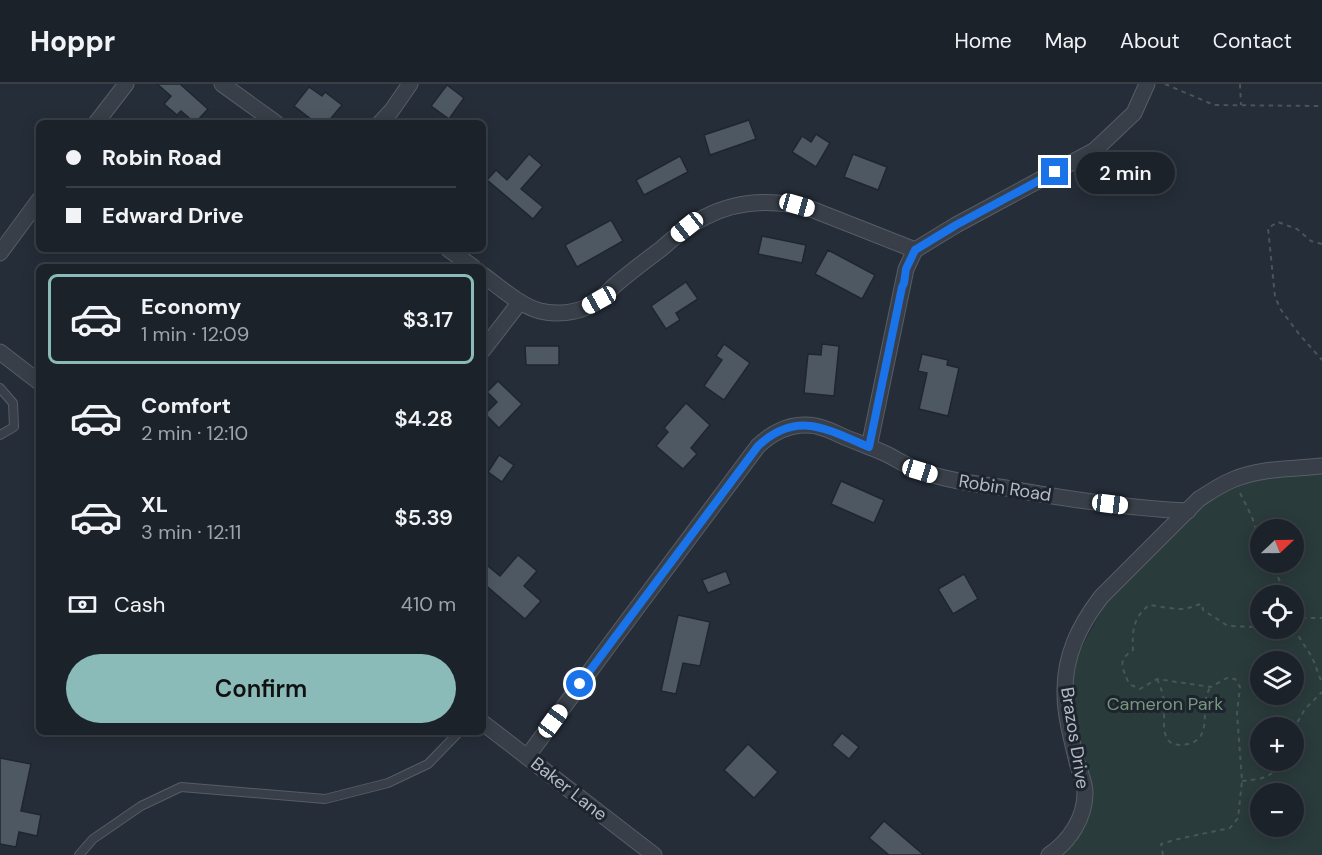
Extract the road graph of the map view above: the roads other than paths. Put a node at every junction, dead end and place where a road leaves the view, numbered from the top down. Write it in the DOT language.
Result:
graph roads {
  1 [pos="126,84"];
  2 [pos="222,84"];
  3 [pos="410,84"];
  4 [pos="1147,84"];
  5 [pos="98,120"];
  6 [pos="272,120"];
  7 [pos="383,120"];
  8 [pos="36,204"];
  9 [pos="915,250"];
  10 [pos="452,252"];
  11 [pos="0,253"];
  12 [pos="469,264"];
  13 [pos="486,277"];
  14 [pos="520,302"];
  15 [pos="486,346"];
  16 [pos="0,352"];
  17 [pos="36,380"];
  18 [pos="0,388"];
  19 [pos="0,435"];
  20 [pos="869,447"];
  21 [pos="1322,466"];
  22 [pos="1188,511"];
  23 [pos="486,725"];
  24 [pos="456,735"];
  25 [pos="527,757"];
  26 [pos="79,855"];
  27 [pos="654,855"];
  28 [pos="1049,855"];
  1 -- 5 [label="street"];
  2 -- 6 [label="street"];
  3 -- 7 [label="street"];
  4 -- 9 [label="street"];
  8 -- 11 [label="street"];
  9 -- 14 [label="street"];
  9 -- 20 [label="street"];
  10 -- 12 [label="street"];
  13 -- 14 [label="street"];
  14 -- 15 [label="street"];
  16 -- 17 [label="street"];
  18 -- 19 [label="lane"];
  20 -- 22 [label="street, Robin Road"];
  20 -- 25 [label="street, Robin Road"];
  21 -- 22 [label="street, Brazos Drive"];
  22 -- 28 [label="street, Brazos Drive"];
  23 -- 25 [label="street, Baker Lane"];
  24 -- 26 [label="lane"];
  25 -- 27 [label="street, Baker Lane"];
}
